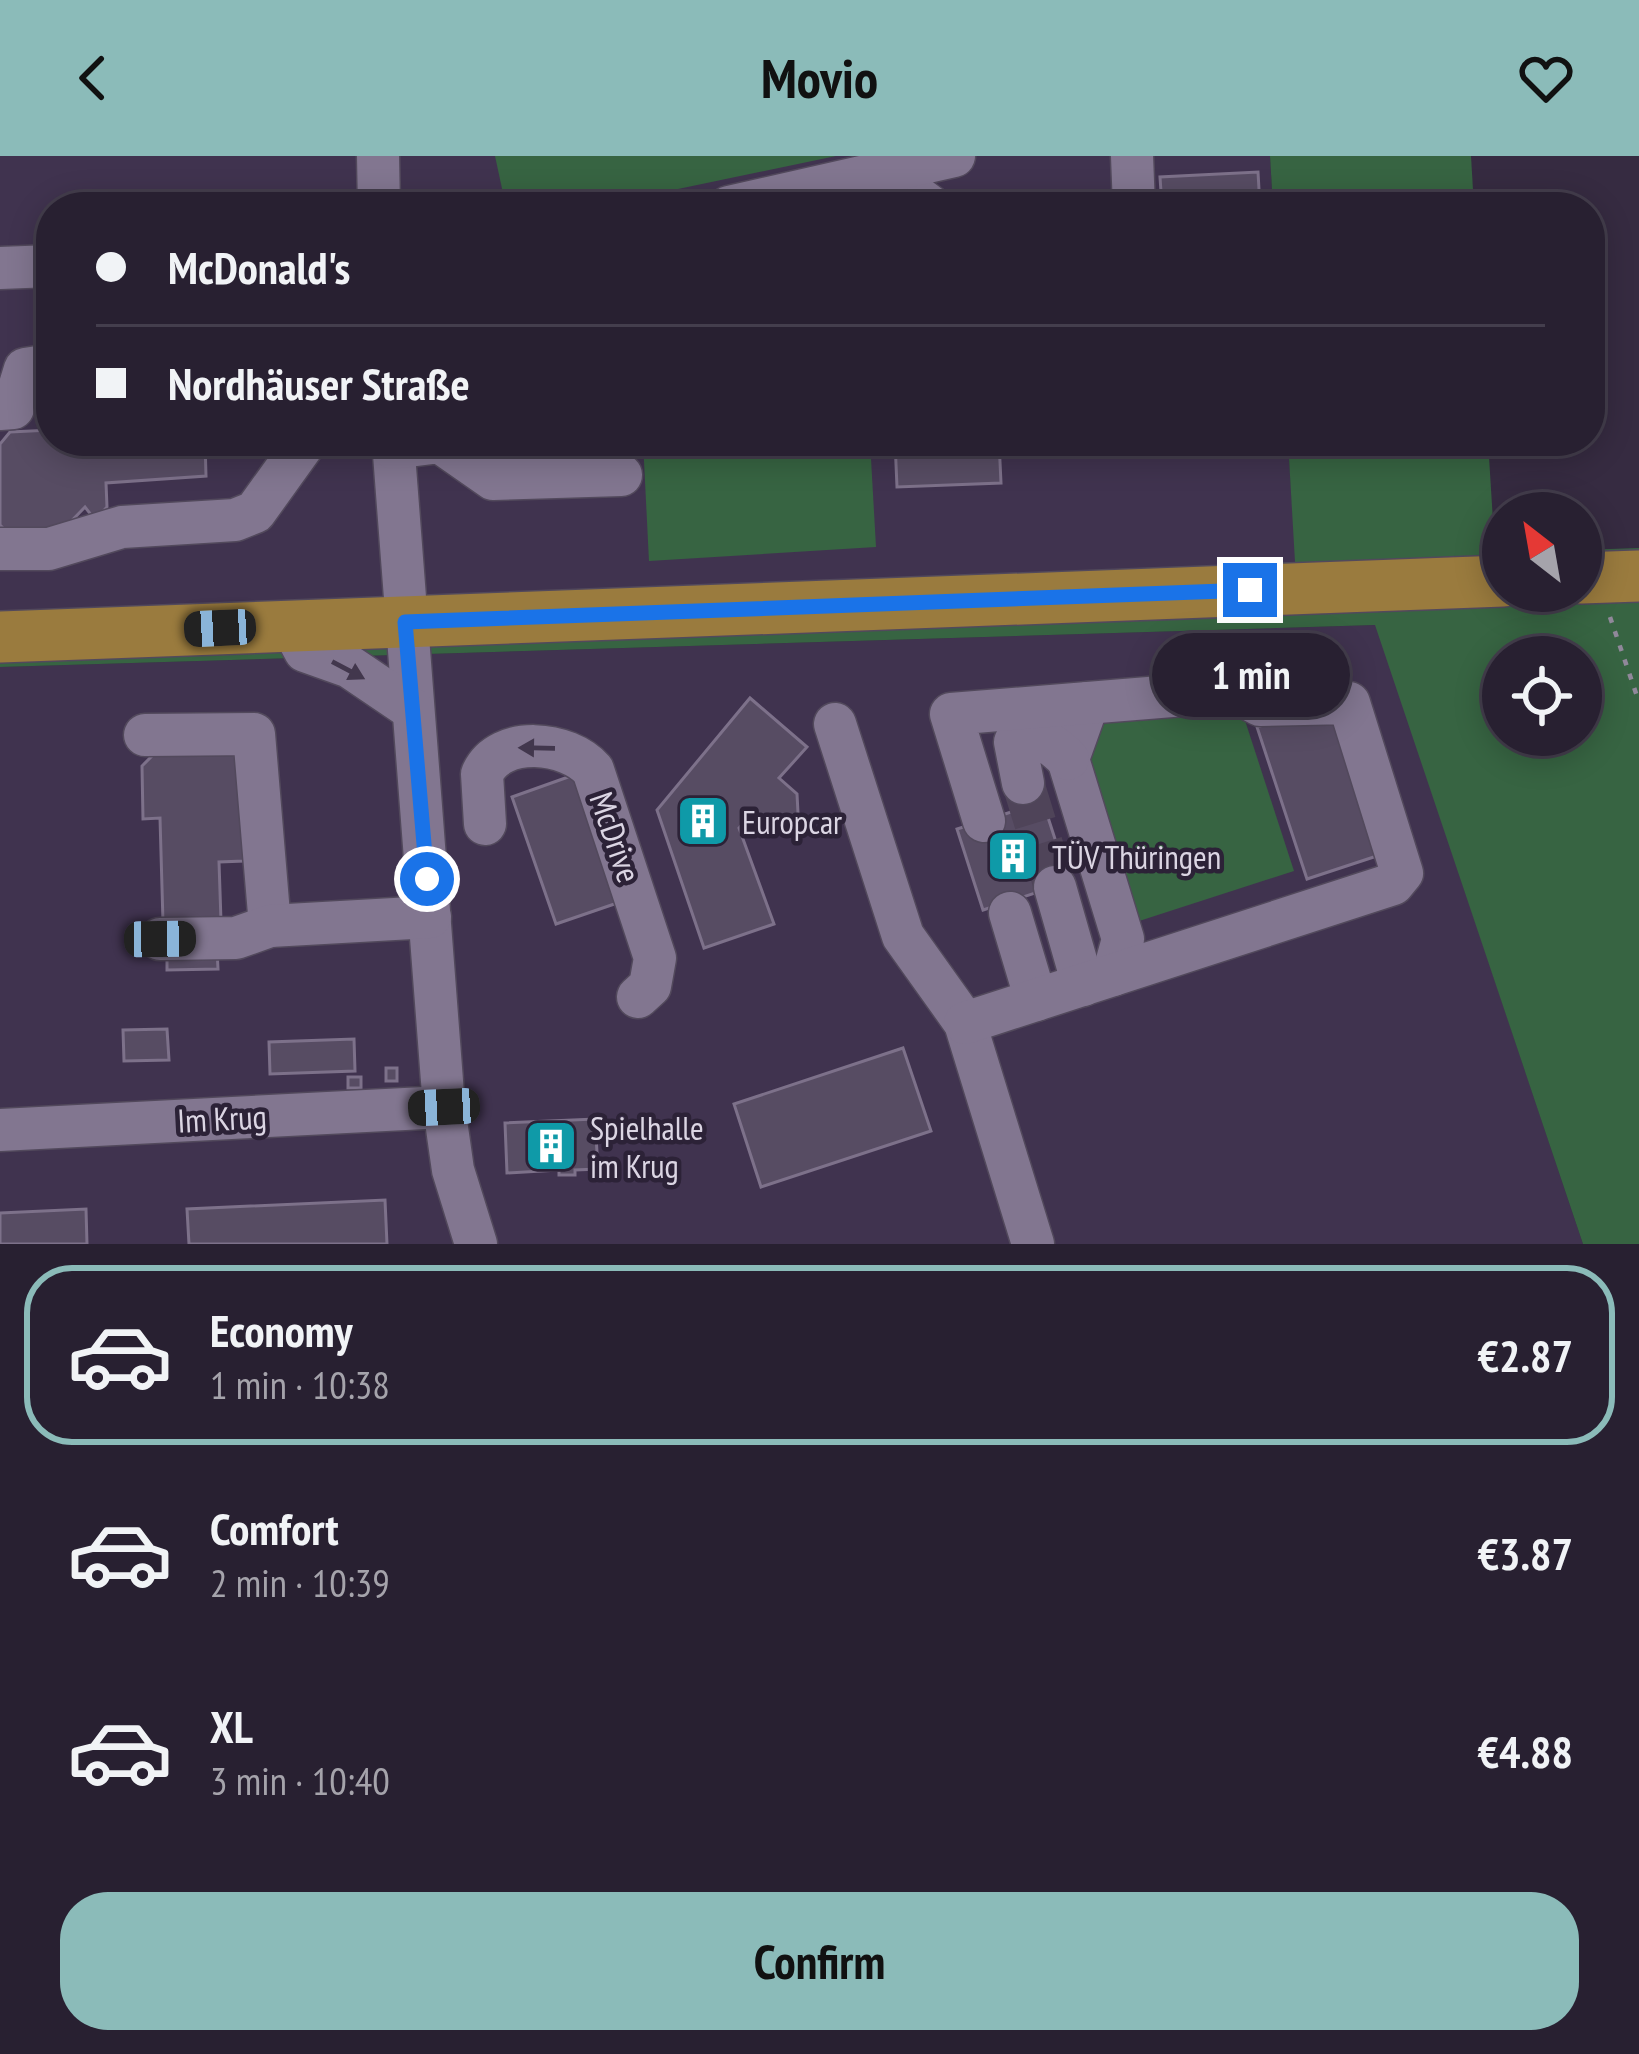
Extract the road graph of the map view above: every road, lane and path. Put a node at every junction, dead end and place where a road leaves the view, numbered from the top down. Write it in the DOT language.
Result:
graph roads {
  1 [pos="378,156"];
  2 [pos="954,156"];
  3 [pos="1132,156"];
  4 [pos="885,173"];
  5 [pos="379,192"];
  6 [pos="798,192"];
  7 [pos="911,192"];
  8 [pos="1133,192"];
  9 [pos="36,267"];
  10 [pos="0,268"];
  11 [pos="36,367"];
  12 [pos="0,409"];
  13 [pos="295,456"];
  14 [pos="394,456"];
  15 [pos="461,456"];
  16 [pos="621,476"];
  17 [pos="0,549"];
  18 [pos="1605,577"];
  19 [pos="1482,582"];
  20 [pos="405,622"];
  21 [pos="292,627"];
  22 [pos="0,638"];
  23 [pos="1088,703"];
  24 [pos="1639,703"];
  25 [pos="412,709"];
  26 [pos="835,724"];
  27 [pos="145,735"];
  28 [pos="1068,759"];
  29 [pos="1023,783"];
  30 [pos="984,820"];
  31 [pos="485,824"];
  32 [pos="1054,887"];
  33 [pos="1010,914"];
  34 [pos="430,917"];
  35 [pos="270,926"];
  36 [pos="160,939"];
  37 [pos="1098,980"];
  38 [pos="638,997"];
  39 [pos="1036,1000"];
  40 [pos="965,1024"];
  41 [pos="444,1107"];
  42 [pos="0,1130"];
  43 [pos="476,1244"];
  44 [pos="1034,1244"];
  1 -- 5 [label="street"];
  2 -- 4 [label="street"];
  3 -- 8 [label="street"];
  4 -- 6 [label="street"];
  4 -- 7 [label="street"];
  9 -- 10 [label="street"];
  11 -- 12 [label="street"];
  13 -- 17 [label="street"];
  14 -- 20 [label="street"];
  15 -- 16 [label="street"];
  18 -- 24 [label="path"];
  19 -- 20 [label="main road"];
  20 -- 21 [label="main road"];
  20 -- 25 [label="street"];
  21 -- 22 [label="main road"];
  21 -- 25 [label="street, one-way"];
  23 -- 28 [label="street"];
  23 -- 30 [label="street"];
  23 -- 37 [label="street"];
  25 -- 34 [label="street"];
  26 -- 40 [label="street"];
  27 -- 35 [label="street"];
  28 -- 29 [label="street"];
  28 -- 37 [label="street"];
  38 -- 31 [label="street, McDrive, one-way"];
  32 -- 37 [label="street"];
  33 -- 39 [label="street"];
  34 -- 35 [label="street"];
  34 -- 41 [label="street"];
  35 -- 36 [label="street"];
  37 -- 39 [label="street"];
  39 -- 40 [label="street"];
  40 -- 44 [label="street"];
  41 -- 42 [label="street, Im Krug"];
  41 -- 43 [label="street"];
}
